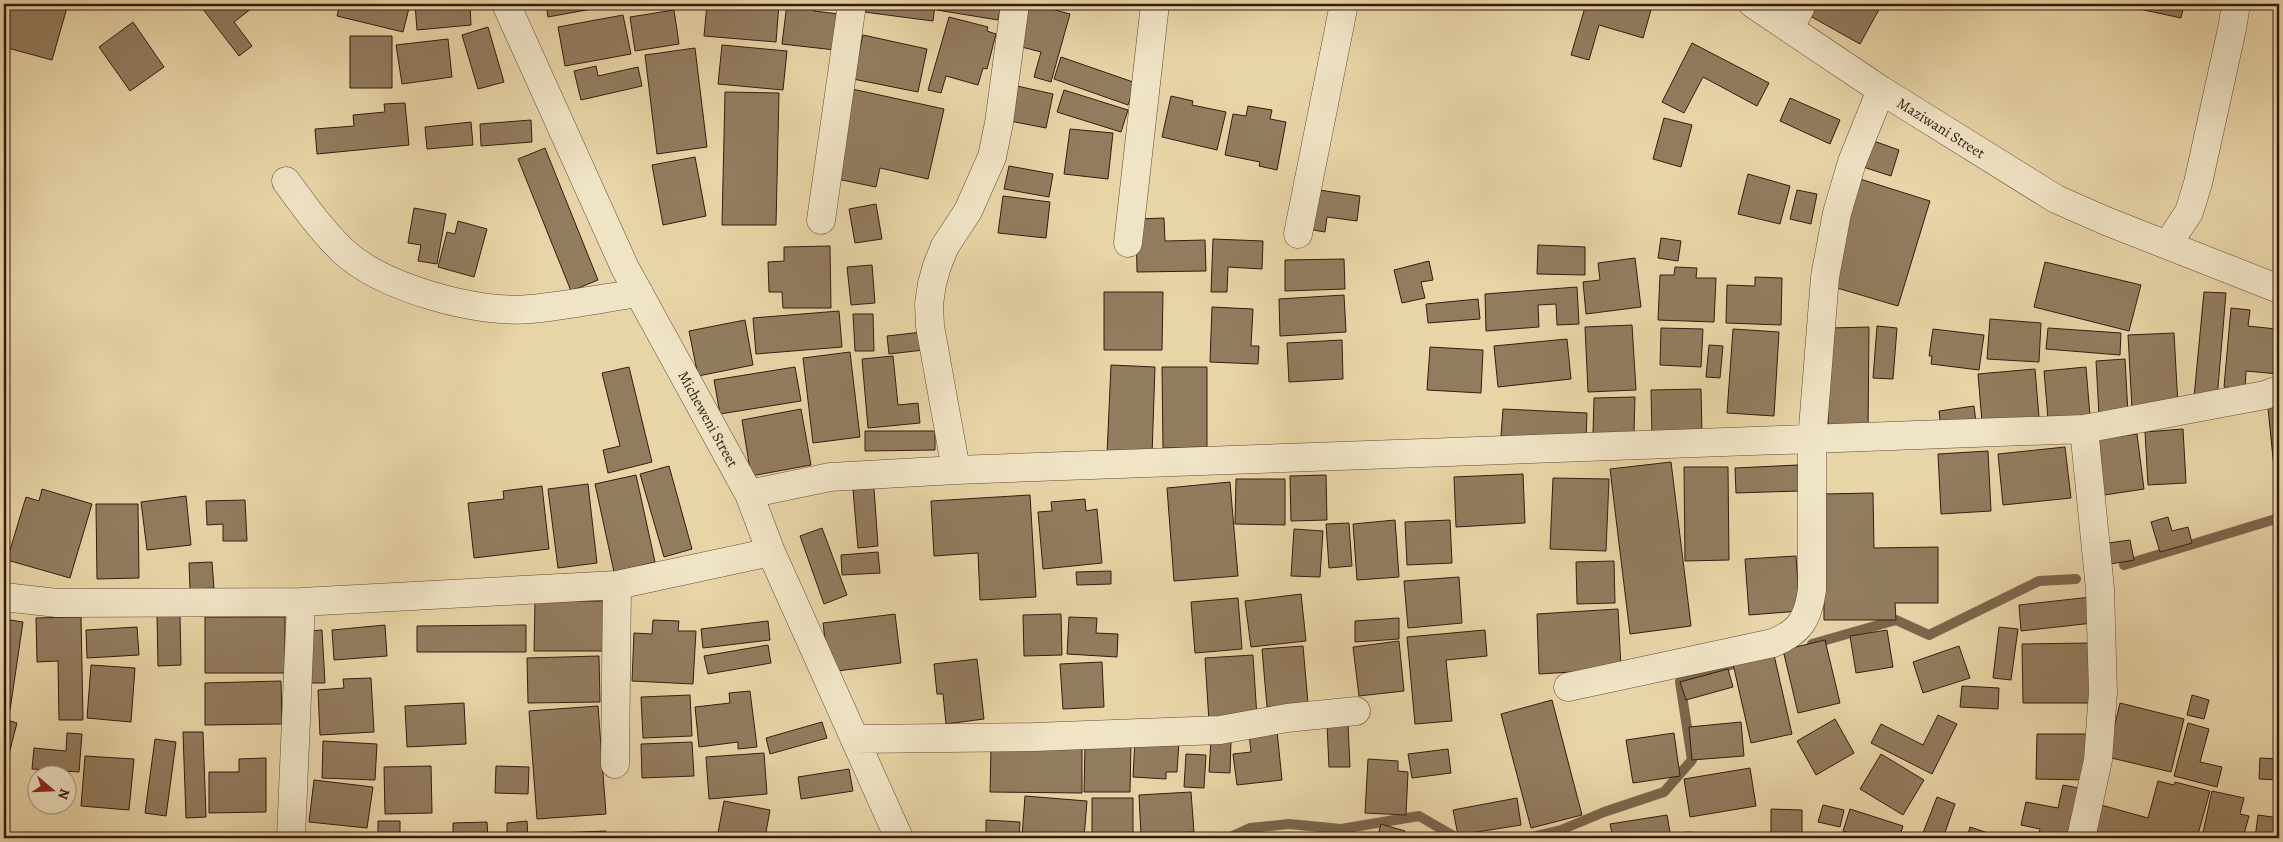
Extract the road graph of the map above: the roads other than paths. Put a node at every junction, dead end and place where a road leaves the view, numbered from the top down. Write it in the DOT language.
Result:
graph roads {
  1 [pos="506,4"];
  2 [pos="852,4"];
  3 [pos="1016,4"];
  4 [pos="1155,4"];
  5 [pos="1344,4"];
  6 [pos="1753,4"];
  7 [pos="1802,4"];
  8 [pos="2236,4"];
  9 [pos="1790,29"];
  10 [pos="1881,90"];
  11 [pos="286,181"];
  12 [pos="821,220"];
  13 [pos="1298,234"];
  14 [pos="1128,243"];
  15 [pos="2168,244"];
  16 [pos="2279,289"];
  17 [pos="639,293"];
  18 [pos="2279,390"];
  19 [pos="2084,429"];
  20 [pos="1812,440"];
  21 [pos="956,470"];
  22 [pos="749,494"];
  23 [pos="771,552"];
  24 [pos="617,585"];
  25 [pos="4,597"];
  26 [pos="301,602"];
  27 [pos="1568,687"];
  28 [pos="1356,711"];
  29 [pos="855,738"];
  30 [pos="615,764"];
  31 [pos="291,838"];
  32 [pos="899,838"];
  33 [pos="2081,838"];
  1 -- 17 [label="street, Micheweni Street"];
  2 -- 12 [label="street"];
  3 -- 21 [label="street"];
  4 -- 14 [label="street"];
  5 -- 13 [label="street"];
  6 -- 9 [label="street, Maziwani Street"];
  7 -- 9 [label="street"];
  8 -- 15 [label="street"];
  9 -- 10 [label="street, Maziwani Street"];
  10 -- 15 [label="street, Maziwani Street"];
  10 -- 20 [label="street"];
  11 -- 17 [label="street"];
  15 -- 16 [label="street, Maziwani Street"];
  17 -- 22 [label="street, Micheweni Street"];
  18 -- 19 [label="street"];
  19 -- 20 [label="street"];
  19 -- 33 [label="street"];
  20 -- 21 [label="street"];
  20 -- 27 [label="street"];
  21 -- 22 [label="street"];
  22 -- 23 [label="street, Micheweni Street"];
  23 -- 24 [label="street"];
  23 -- 29 [label="street, Micheweni Street"];
  24 -- 26 [label="street"];
  24 -- 30 [label="street"];
  25 -- 26 [label="street"];
  26 -- 31 [label="street"];
  28 -- 29 [label="street"];
  29 -- 32 [label="street, Micheweni Street"];
}
